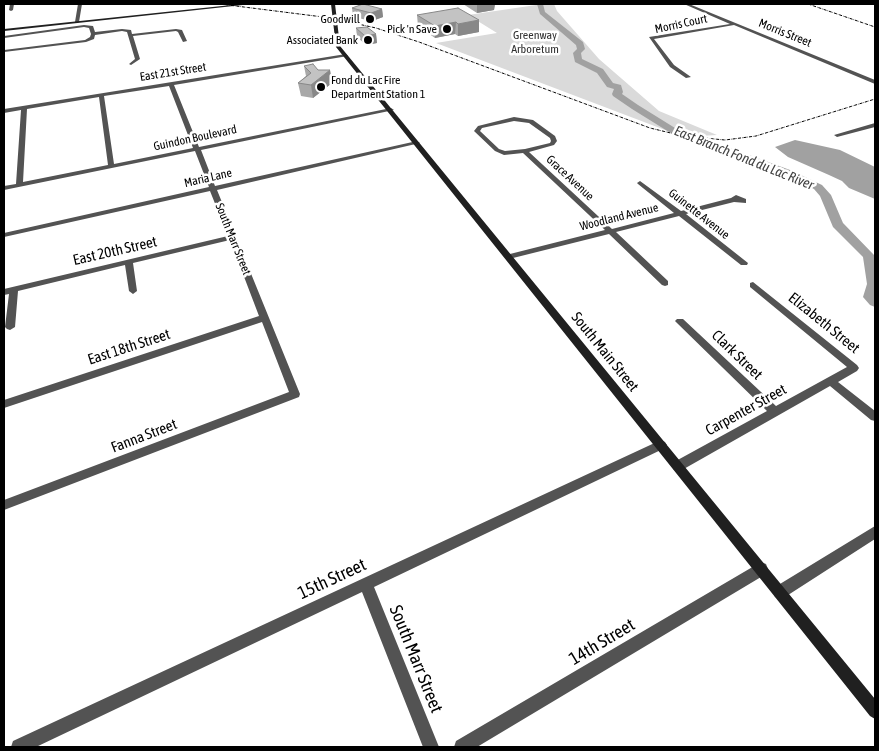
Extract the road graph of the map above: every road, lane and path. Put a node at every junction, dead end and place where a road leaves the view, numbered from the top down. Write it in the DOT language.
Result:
graph roads {
  1 [pos="12,4"];
  2 [pos="80,4"];
  3 [pos="250,4"];
  4 [pos="333,4"];
  5 [pos="686,4"];
  6 [pos="11,10"];
  7 [pos="77,22"];
  8 [pos="736,24"];
  9 [pos="49,28"];
  10 [pos="4,30"];
  11 [pos="93,34"];
  12 [pos="131,35"];
  13 [pos="4,36"];
  14 [pos="49,36"];
  15 [pos="185,41"];
  16 [pos="4,51"];
  17 [pos="346,55"];
  18 [pos="131,64"];
  19 [pos="688,76"];
  20 [pos="875,82"];
  21 [pos="172,84"];
  22 [pos="101,95"];
  23 [pos="389,107"];
  24 [pos="24,108"];
  25 [pos="4,111"];
  26 [pos="875,125"];
  27 [pos="837,136"];
  28 [pos="417,143"];
  29 [pos="198,146"];
  30 [pos="525,151"];
  31 [pos="111,163"];
  32 [pos="4,181"];
  33 [pos="20,181"];
  34 [pos="640,183"];
  35 [pos="4,188"];
  36 [pos="213,189"];
  37 [pos="734,200"];
  38 [pos="682,213"];
  39 [pos="610,231"];
  40 [pos="4,235"];
  41 [pos="233,237"];
  42 [pos="509,257"];
  43 [pos="129,262"];
  44 [pos="744,263"];
  45 [pos="665,283"];
  46 [pos="753,285"];
  47 [pos="14,289"];
  48 [pos="133,291"];
  49 [pos="4,292"];
  50 [pos="264,318"];
  51 [pos="680,321"];
  52 [pos="10,327"];
  53 [pos="830,381"];
  54 [pos="294,394"];
  55 [pos="4,404"];
  56 [pos="774,411"];
  57 [pos="875,417"];
  58 [pos="660,444"];
  59 [pos="678,466"];
  60 [pos="4,505"];
  61 [pos="875,532"];
  62 [pos="761,569"];
  63 [pos="366,584"];
  64 [pos="780,592"];
  65 [pos="875,711"];
  66 [pos="19,747"];
  67 [pos="431,747"];
  68 [pos="462,747"];
  1 -- 6 [label="street"];
  2 -- 7 [label="street"];
  3 -- 7 [label="main road"];
  4 -- 17 [label="main road, South Main Street"];
  5 -- 8 [label="street, Morris Street"];
  7 -- 9 [label="main road"];
  8 -- 19 [label="street, Morris Court"];
  8 -- 20 [label="street, Morris Street"];
  9 -- 10 [label="main road"];
  9 -- 11 [label="street"];
  9 -- 13 [label="street"];
  9 -- 14 [label="street"];
  11 -- 12 [label="street"];
  11 -- 16 [label="street"];
  12 -- 15 [label="street"];
  12 -- 18 [label="street"];
  17 -- 21 [label="street, East 21st Street"];
  17 -- 23 [label="main road, South Main Street"];
  21 -- 22 [label="street, East 21st Street"];
  21 -- 29 [label="street, South Marr Street"];
  22 -- 24 [label="street, East 21st Street"];
  22 -- 31 [label="street"];
  23 -- 28 [label="main road, South Main Street"];
  23 -- 29 [label="street, Guindon Boulevard"];
  24 -- 25 [label="street, East 21st Street"];
  24 -- 33 [label="street"];
  26 -- 27 [label="street"];
  28 -- 36 [label="street, Maria Lane"];
  28 -- 42 [label="main road, South Main Street"];
  29 -- 31 [label="street, Guindon Boulevard"];
  29 -- 36 [label="street, South Marr Street"];
  30 -- 30 [label="street"];
  30 -- 39 [label="street, Grace Avenue"];
  31 -- 33 [label="street, Guindon Boulevard"];
  32 -- 33 [label="street, Guindon Boulevard"];
  33 -- 35 [label="street, Guindon Boulevard"];
  34 -- 38 [label="street, Guinette Avenue"];
  36 -- 40 [label="street, Maria Lane"];
  36 -- 41 [label="street, South Marr Street"];
  37 -- 38 [label="street, Woodland Avenue"];
  38 -- 39 [label="street, Woodland Avenue"];
  38 -- 44 [label="street, Guinette Avenue"];
  39 -- 42 [label="street, Woodland Avenue"];
  39 -- 45 [label="street, Grace Avenue"];
  41 -- 43 [label="street, East 20th Street"];
  41 -- 50 [label="street, South Marr Street"];
  42 -- 58 [label="main road, South Main Street"];
  43 -- 47 [label="street, East 20th Street"];
  43 -- 48 [label="street"];
  46 -- 53 [label="street, Elizabeth Street"];
  47 -- 49 [label="street, East 20th Street"];
  47 -- 52 [label="street"];
  50 -- 54 [label="street, South Marr Street"];
  50 -- 55 [label="street, East 18th Street"];
  51 -- 56 [label="street, Clark Street"];
  53 -- 56 [label="street, Carpenter Street"];
  53 -- 57 [label="street"];
  54 -- 60 [label="street, Fanna Street"];
  56 -- 59 [label="street, Carpenter Street"];
  58 -- 59 [label="main road, South Main Street"];
  58 -- 63 [label="street, 15th Street"];
  59 -- 62 [label="main road, South Main Street"];
  61 -- 64 [label="street"];
  62 -- 64 [label="main road, South Main Street"];
  62 -- 68 [label="street, 14th Street"];
  63 -- 66 [label="street, 15th Street"];
  63 -- 67 [label="street, South Marr Street"];
  64 -- 65 [label="main road, South Main Street"];
}
